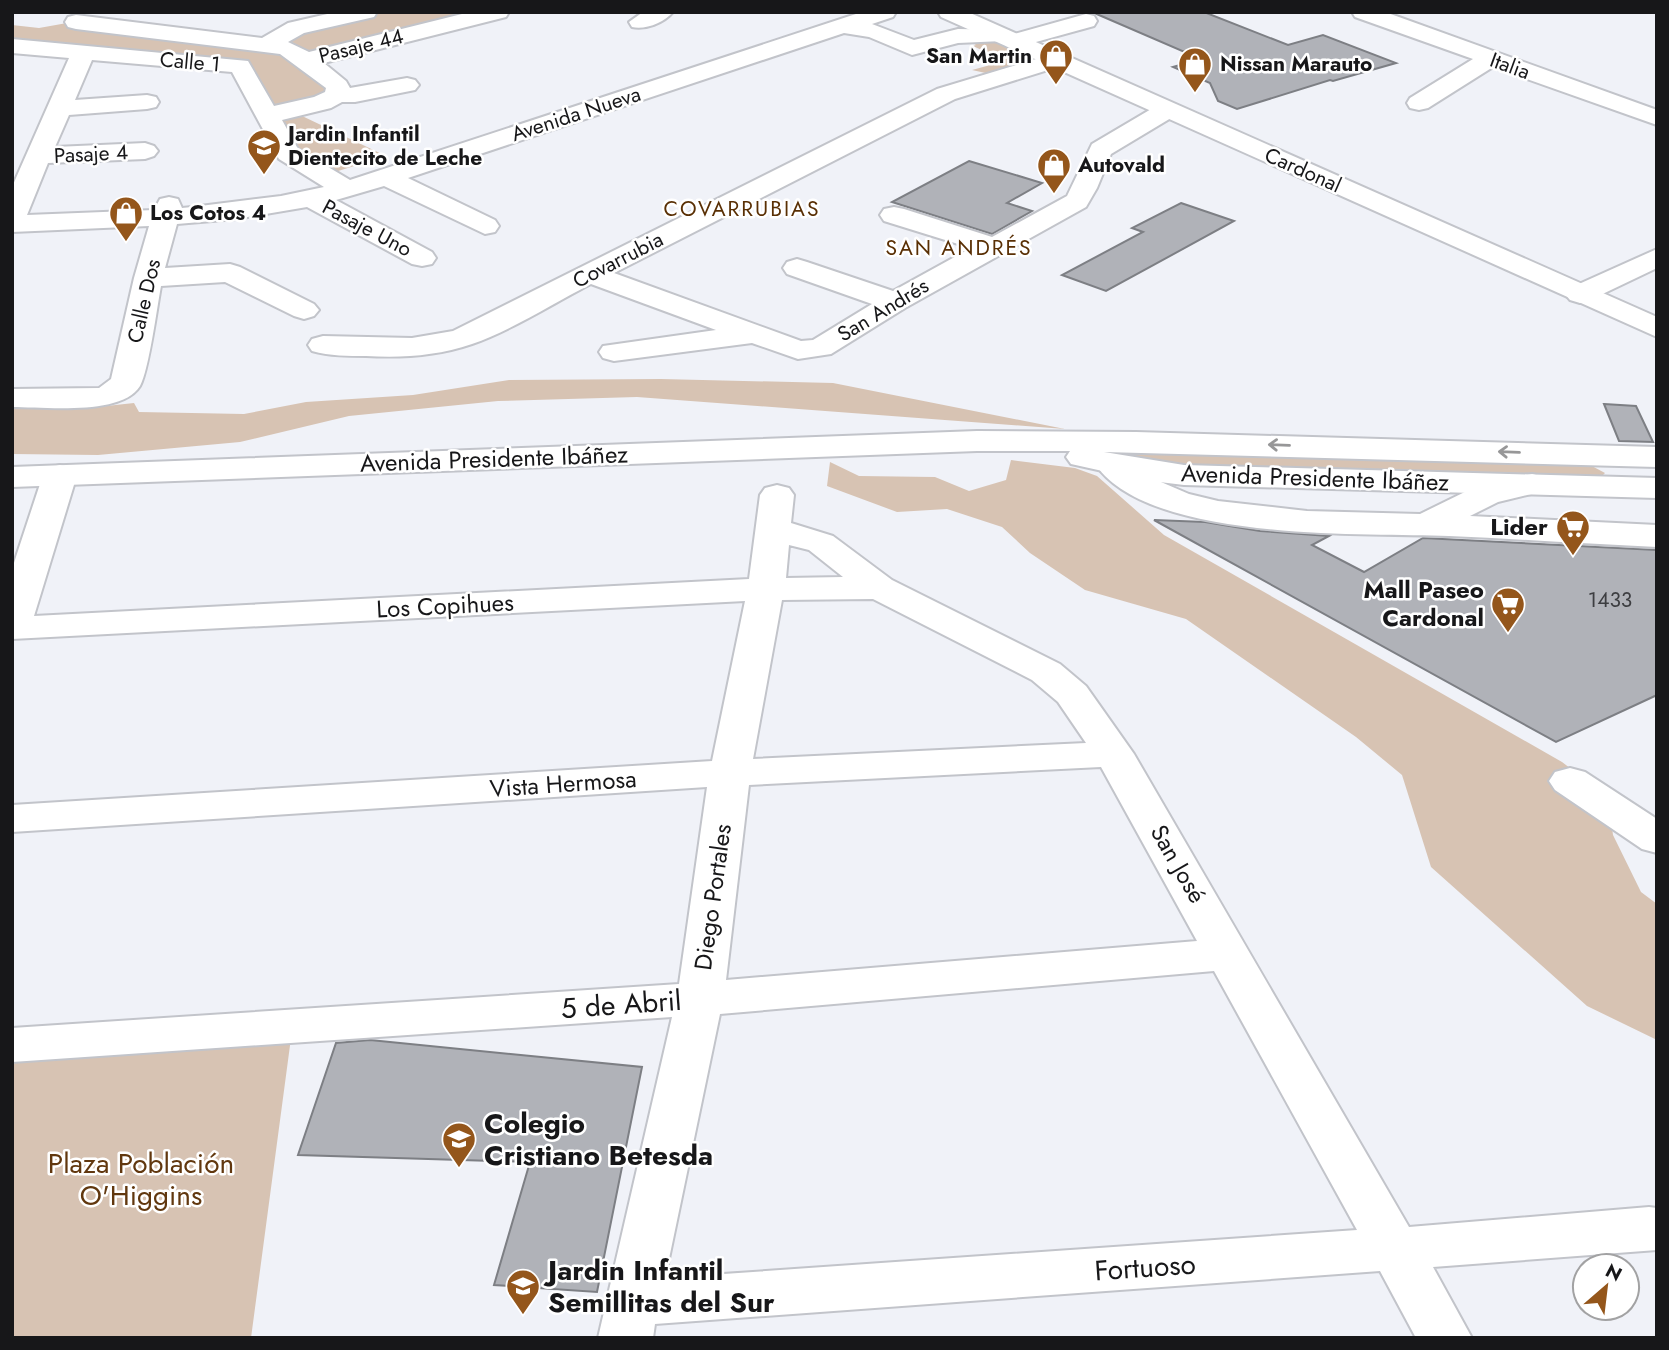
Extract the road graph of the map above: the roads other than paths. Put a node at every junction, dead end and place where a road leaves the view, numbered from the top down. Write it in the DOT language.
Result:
graph roads {
  1 [pos="155,12"];
  2 [pos="366,12"];
  3 [pos="662,12"];
  4 [pos="487,13"];
  5 [pos="944,14"];
  6 [pos="1380,14"];
  7 [pos="869,21"];
  8 [pos="1086,21"];
  9 [pos="76,22"];
  10 [pos="640,22"];
  11 [pos="127,28"];
  12 [pos="958,36"];
  13 [pos="1007,38"];
  14 [pos="266,45"];
  15 [pos="12,46"];
  16 [pos="83,52"];
  17 [pos="1490,59"];
  18 [pos="306,60"];
  19 [pos="1056,60"];
  20 [pos="407,85"];
  21 [pos="337,94"];
  22 [pos="147,102"];
  23 [pos="1419,103"];
  24 [pos="58,108"];
  25 [pos="570,110"];
  26 [pos="1167,110"];
  27 [pos="269,115"];
  28 [pos="1657,118"];
  29 [pos="145,151"];
  30 [pos="37,156"];
  31 [pos="385,177"];
  32 [pos="331,190"];
  33 [pos="168,211"];
  34 [pos="894,215"];
  35 [pos="13,217"];
  36 [pos="485,226"];
  37 [pos="993,246"];
  38 [pos="1657,257"];
  39 [pos="422,258"];
  40 [pos="797,268"];
  41 [pos="591,274"];
  42 [pos="148,278"];
  43 [pos="1580,294"];
  44 [pos="895,302"];
  45 [pos="304,310"];
  46 [pos="1657,328"];
  47 [pos="752,335"];
  48 [pos="323,345"];
  49 [pos="614,352"];
  50 [pos="12,398"];
  51 [pos="1125,453"];
  52 [pos="1657,457"];
  53 [pos="1580,470"];
  54 [pos="60,475"];
  55 [pos="1184,475"];
  56 [pos="12,477"];
  57 [pos="1532,484"];
  58 [pos="1647,490"];
  59 [pos="1205,508"];
  60 [pos="775,512"];
  61 [pos="1428,524"];
  62 [pos="1657,537"];
  63 [pos="878,588"];
  64 [pos="766,589"];
  65 [pos="12,628"];
  66 [pos="1114,754"];
  67 [pos="730,773"];
  68 [pos="1570,781"];
  69 [pos="12,818"];
  70 [pos="1657,839"];
  71 [pos="1230,954"];
  72 [pos="700,999"];
  73 [pos="12,1045"];
  74 [pos="1657,1229"];
  75 [pos="1395,1249"];
  76 [pos="629,1320"];
  77 [pos="1445,1338"];
  1 -- 11 [label="street"];
  2 -- 14 [label="street"];
  3 -- 10 [label="street"];
  4 -- 18 [label="street, Pasaje 44"];
  5 -- 7 [label="street, Avenida Nueva"];
  5 -- 12 [label="street"];
  5 -- 13 [label="street, Cardonal"];
  6 -- 17 [label="street, Italia"];
  7 -- 12 [label="street"];
  7 -- 25 [label="street, Avenida Nueva"];
  8 -- 13 [label="street"];
  9 -- 11 [label="street"];
  11 -- 14 [label="street"];
  12 -- 13 [label="street"];
  13 -- 19 [label="street, Cardonal"];
  14 -- 18 [label="street"];
  15 -- 16 [label="street, Calle 1"];
  16 -- 24 [label="street"];
  16 -- 27 [label="street, Calle 1"];
  17 -- 23 [label="street"];
  17 -- 28 [label="street, Italia"];
  18 -- 21 [label="street"];
  19 -- 26 [label="street, Cardonal"];
  19 -- 41 [label="street, Covarrubia"];
  20 -- 21 [label="street"];
  21 -- 27 [label="street"];
  22 -- 24 [label="street"];
  24 -- 30 [label="street"];
  25 -- 31 [label="street, Avenida Nueva"];
  25 -- 32 [label="street, Avenida Nueva"];
  26 -- 37 [label="street, San Andrés"];
  26 -- 43 [label="street, Cardonal"];
  27 -- 32 [label="street, Calle 1"];
  29 -- 30 [label="street, Pasaje 4"];
  30 -- 35 [label="street"];
  31 -- 32 [label="street, Avenida Nueva"];
  31 -- 36 [label="street"];
  32 -- 33 [label="street, Avenida Nueva"];
  32 -- 39 [label="street, Pasaje Uno"];
  33 -- 35 [label="street, Avenida Nueva"];
  33 -- 42 [label="street, Calle Dos"];
  34 -- 37 [label="street"];
  37 -- 44 [label="street, San Andrés"];
  38 -- 43 [label="street"];
  40 -- 44 [label="street"];
  41 -- 47 [label="street, San Andrés"];
  41 -- 48 [label="street, Covarrubia"];
  42 -- 45 [label="street"];
  42 -- 50 [label="street, Calle Dos"];
  43 -- 46 [label="street, Cardonal"];
  44 -- 47 [label="street, San Andrés"];
  47 -- 49 [label="street"];
  53 -- 51 [label="street, Avenida Presidente Ibáñez, one-way"];
  51 -- 54 [label="street, Avenida Presidente Ibáñez"];
  51 -- 55 [label="street, Avenida Presidente Ibáñez"];
  51 -- 59 [label="street"];
  52 -- 53 [label="street, Avenida Presidente Ibáñez"];
  53 -- 57 [label="street, Avenida Presidente Ibáñez"];
  53 -- 58 [label="street, Avenida Presidente Ibáñez"];
  54 -- 56 [label="street, Avenida Presidente Ibáñez"];
  54 -- 65 [label="street"];
  55 -- 57 [label="street, Avenida Presidente Ibáñez"];
  55 -- 59 [label="street"];
  57 -- 61 [label="street"];
  59 -- 61 [label="street"];
  60 -- 63 [label="street, San José"];
  60 -- 64 [label="street, Diego Portales"];
  61 -- 62 [label="street"];
  63 -- 64 [label="street, Los Copihues"];
  63 -- 66 [label="street, San José"];
  64 -- 65 [label="street, Los Copihues"];
  64 -- 67 [label="street, Diego Portales"];
  66 -- 67 [label="street, Vista Hermosa"];
  66 -- 71 [label="street, San José"];
  67 -- 69 [label="street, Vista Hermosa"];
  67 -- 72 [label="street, Diego Portales"];
  68 -- 70 [label="street"];
  71 -- 72 [label="street, 5 de Abril"];
  71 -- 75 [label="street, San José"];
  72 -- 73 [label="street, 5 de Abril"];
  72 -- 76 [label="street, Diego Portales"];
  74 -- 75 [label="street, Fortuoso"];
  75 -- 76 [label="street, Fortuoso"];
  75 -- 77 [label="street, San José"];
}
